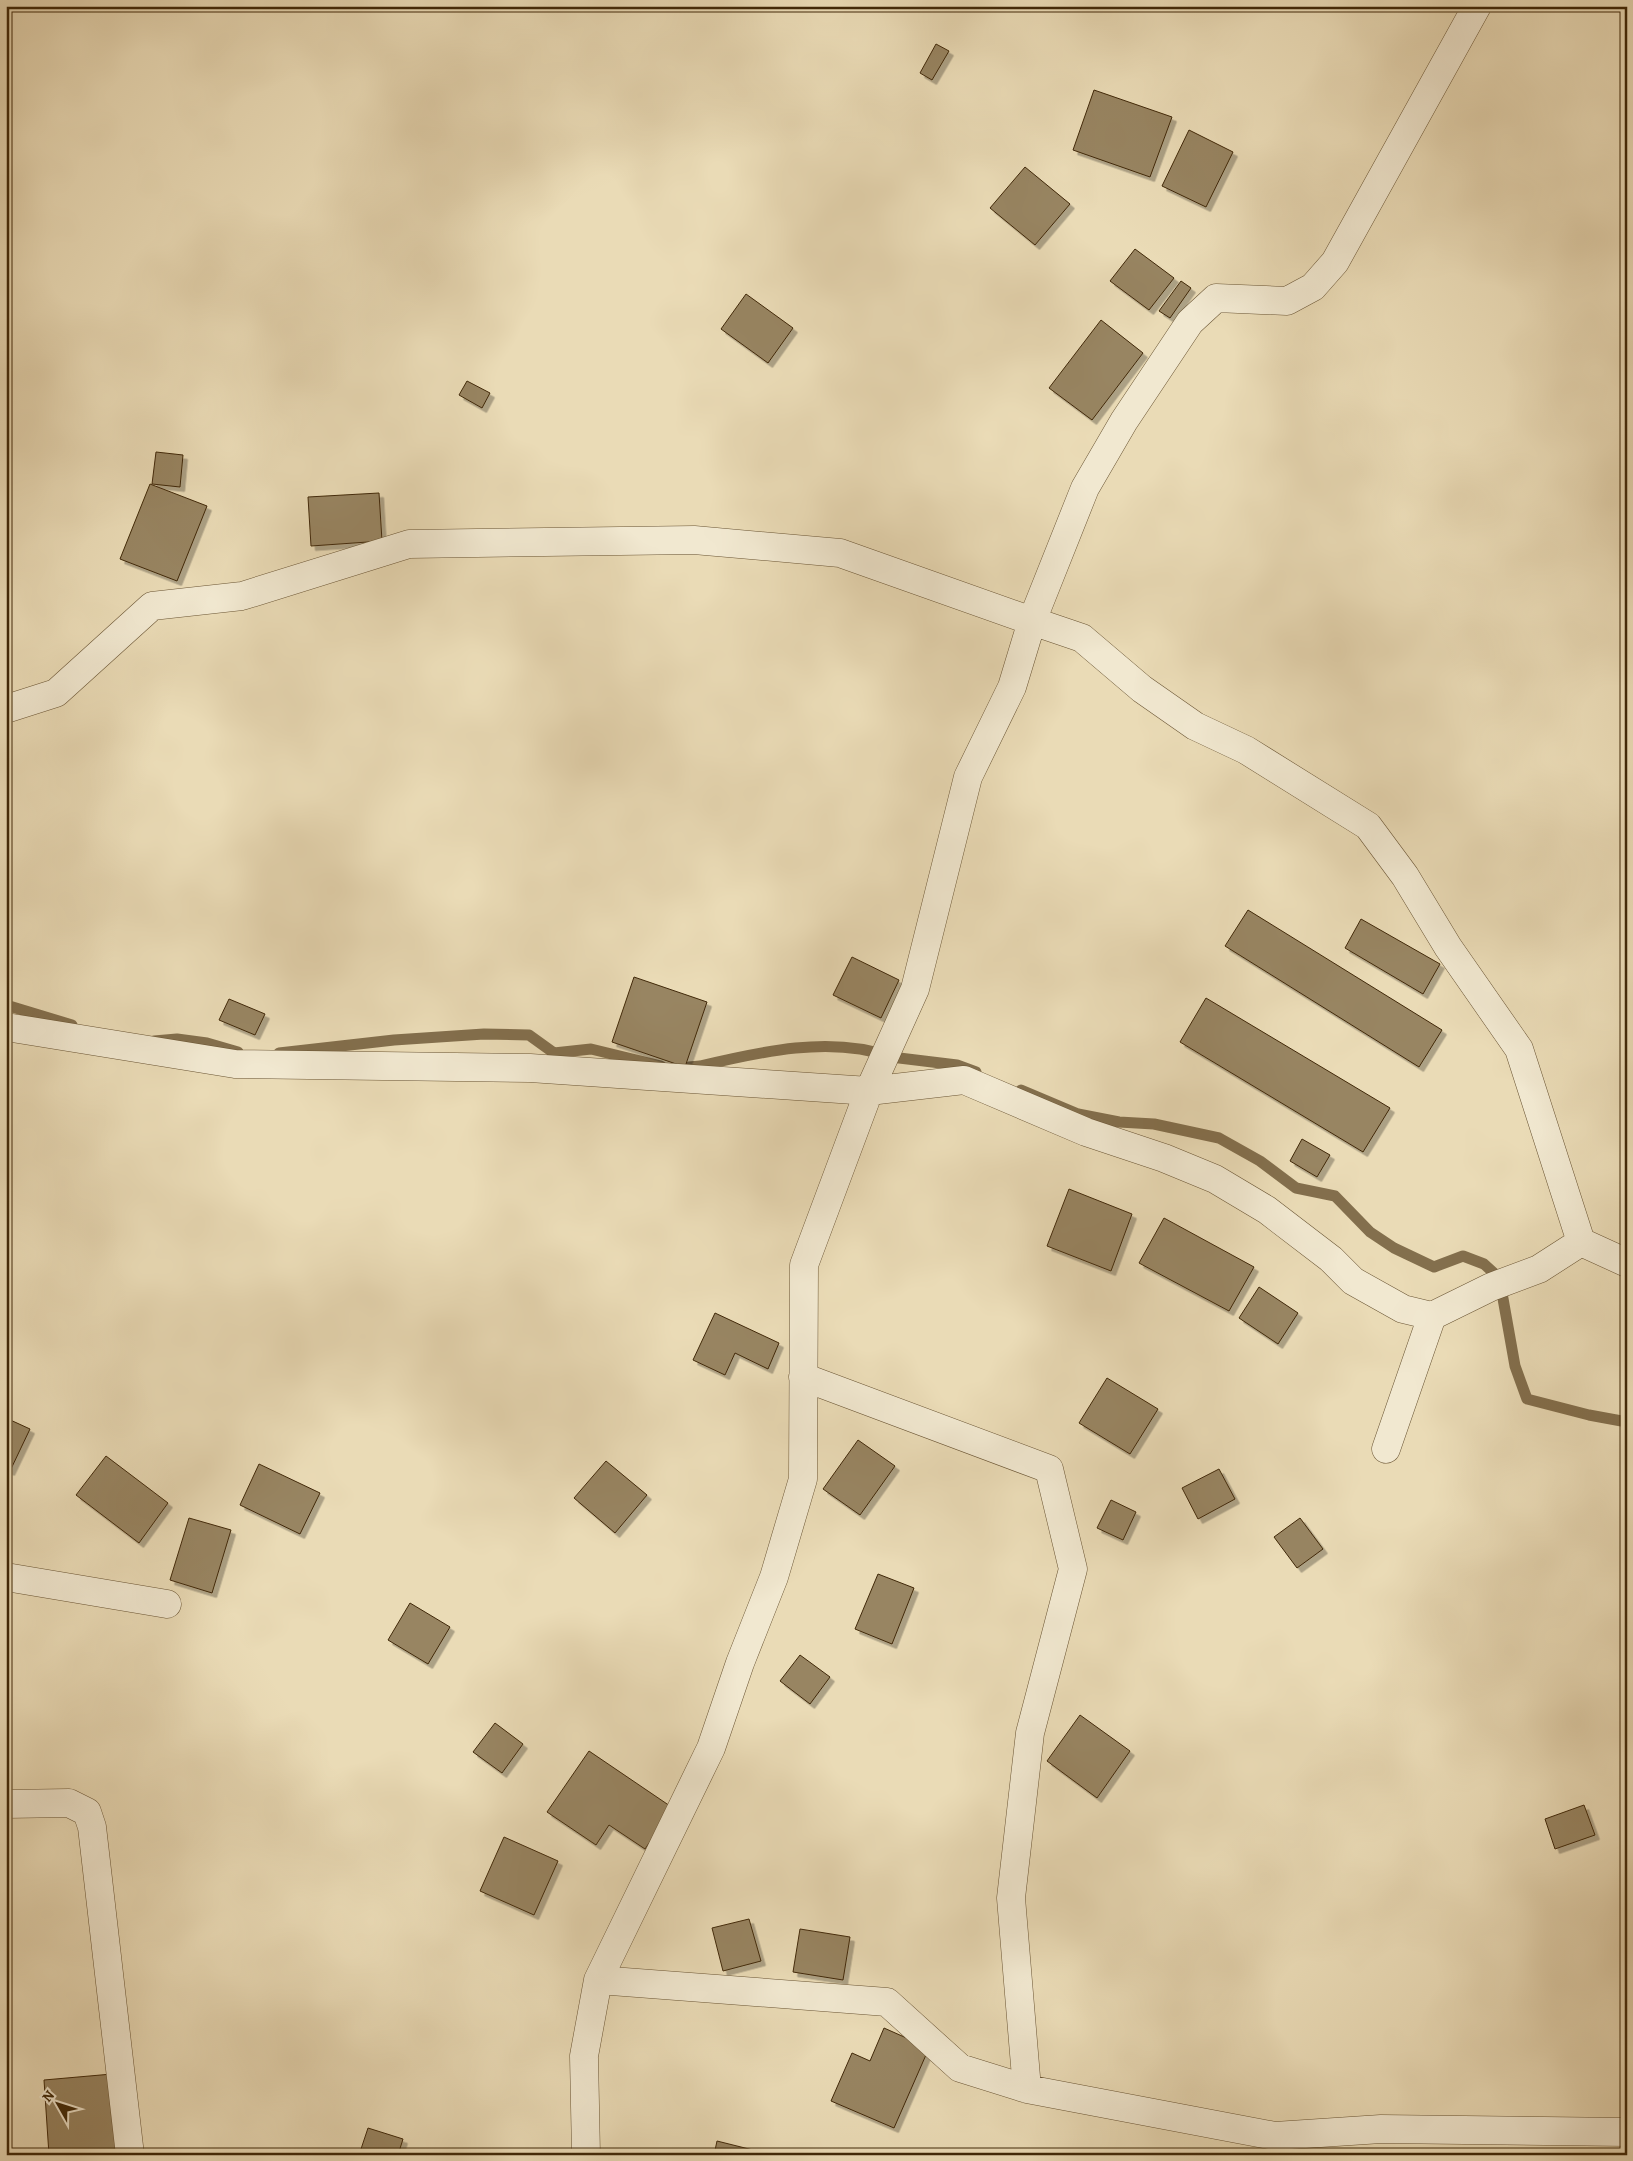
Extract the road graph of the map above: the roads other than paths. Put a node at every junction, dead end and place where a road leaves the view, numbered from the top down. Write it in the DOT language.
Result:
graph roads {
  1 [pos="1477,6"];
  2 [pos="1032,621"];
  3 [pos="6,709"];
  4 [pos="6,1027"];
  5 [pos="869,1091"];
  6 [pos="1581,1242"];
  7 [pos="1627,1262"];
  8 [pos="1432,1316"];
  9 [pos="803,1377"];
  10 [pos="1386,1449"];
  11 [pos="6,1577"];
  12 [pos="167,1604"];
  13 [pos="6,1804"];
  14 [pos="598,1980"];
  15 [pos="1027,2089"];
  16 [pos="1627,2132"];
  17 [pos="130,2155"];
  18 [pos="586,2155"];
  1 -- 2 [label="street"];
  2 -- 3 [label="street"];
  2 -- 5 [label="street"];
  2 -- 6 [label="street"];
  4 -- 5 [label="street"];
  5 -- 8 [label="street"];
  5 -- 9 [label="street"];
  6 -- 7 [label="street"];
  6 -- 8 [label="street"];
  8 -- 10 [label="street"];
  9 -- 14 [label="street"];
  9 -- 15 [label="street"];
  11 -- 12 [label="street"];
  13 -- 17 [label="street"];
  14 -- 15 [label="street"];
  14 -- 18 [label="street"];
  15 -- 16 [label="street"];
}
